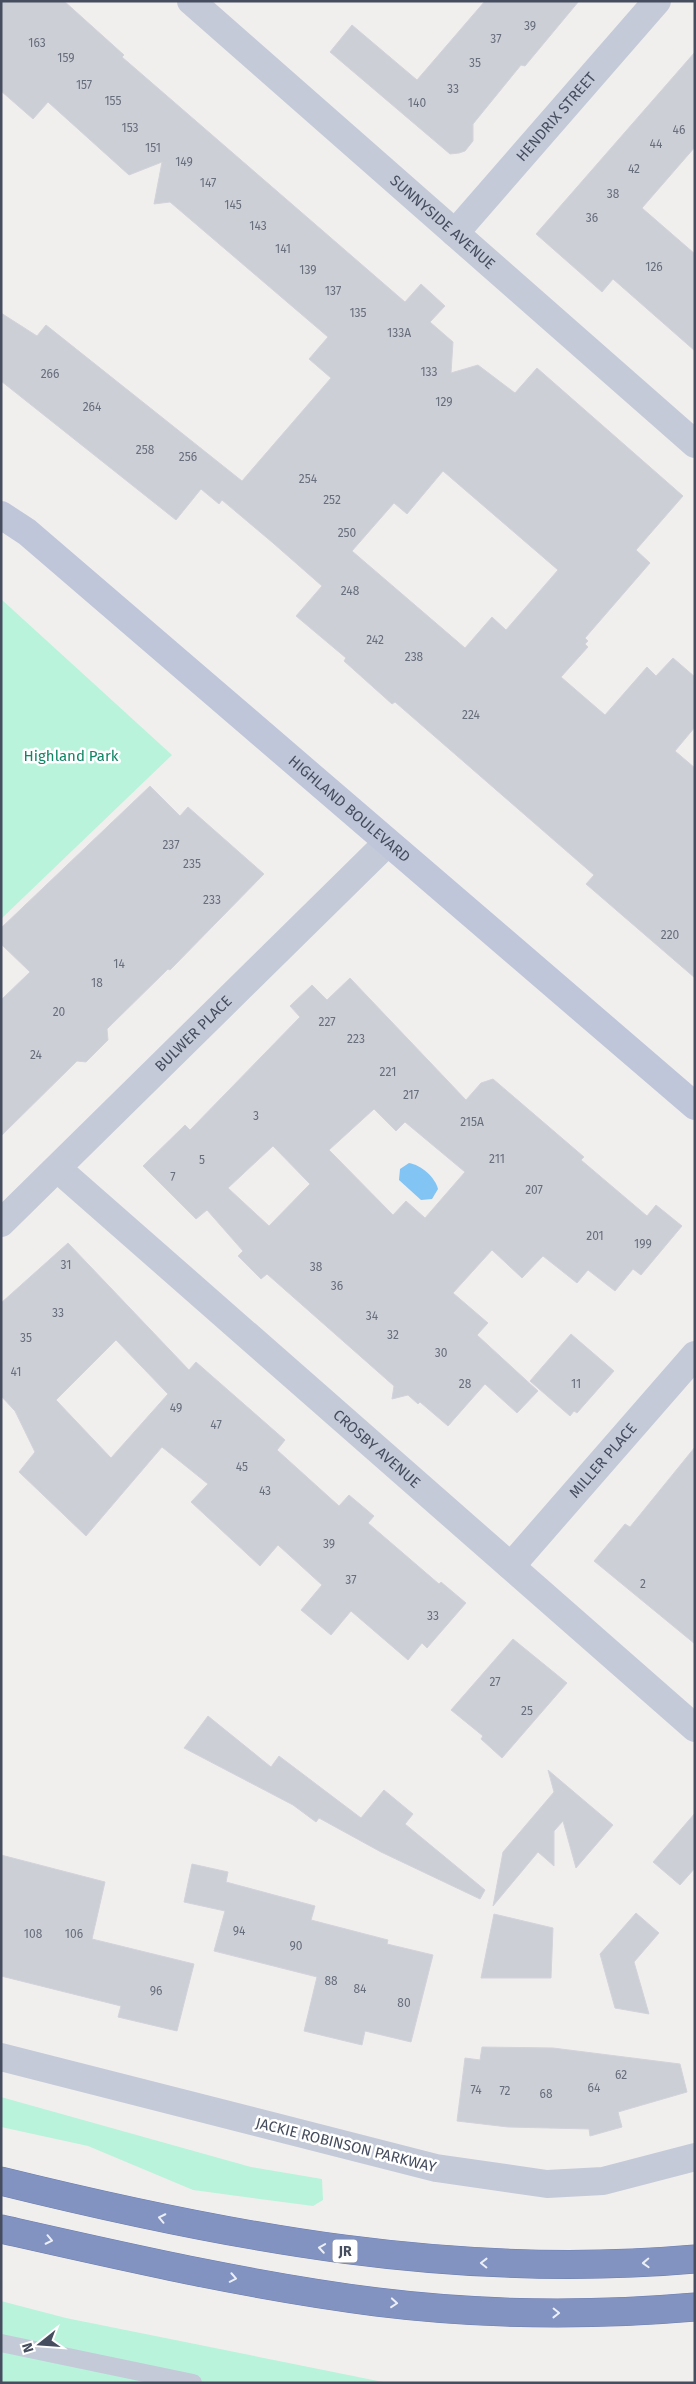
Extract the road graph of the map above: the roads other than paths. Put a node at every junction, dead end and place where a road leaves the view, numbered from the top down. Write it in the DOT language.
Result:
graph roads {
  1 [pos="191,1"];
  2 [pos="657,1"];
  3 [pos="456,233"];
  4 [pos="695,444"];
  5 [pos="1,515"];
  6 [pos="387,843"];
  7 [pos="695,1106"];
  8 [pos="58,1169"];
  9 [pos="1,1224"];
  10 [pos="695,1355"];
  11 [pos="511,1566"];
  12 [pos="695,1728"];
  13 [pos="1,2057"];
  14 [pos="695,2157"];
  15 [pos="1,2181"];
  16 [pos="1,2229"];
  17 [pos="695,2259"];
  18 [pos="695,2307"];
  19 [pos="1,2343"];
  20 [pos="193,2383"];
  1 -- 3 [label="street, SUNNYSIDE AVENUE"];
  2 -- 3 [label="street, HENDRIX STREET"];
  3 -- 4 [label="street, SUNNYSIDE AVENUE"];
  5 -- 6 [label="main road, HIGHLAND BOULEVARD"];
  6 -- 7 [label="main road, HIGHLAND BOULEVARD"];
  6 -- 8 [label="street, BULWER PLACE"];
  8 -- 9 [label="street, BULWER PLACE"];
  8 -- 11 [label="street, CROSBY AVENUE"];
  10 -- 11 [label="street, MILLER PLACE"];
  11 -- 12 [label="street, CROSBY AVENUE"];
  13 -- 14 [label="street, JACKIE ROBINSON PARKWAY"];
  17 -- 15 [label="highway, JR, one-way"];
  16 -- 18 [label="highway, one-way"];
  19 -- 20 [label="lane"];
}
